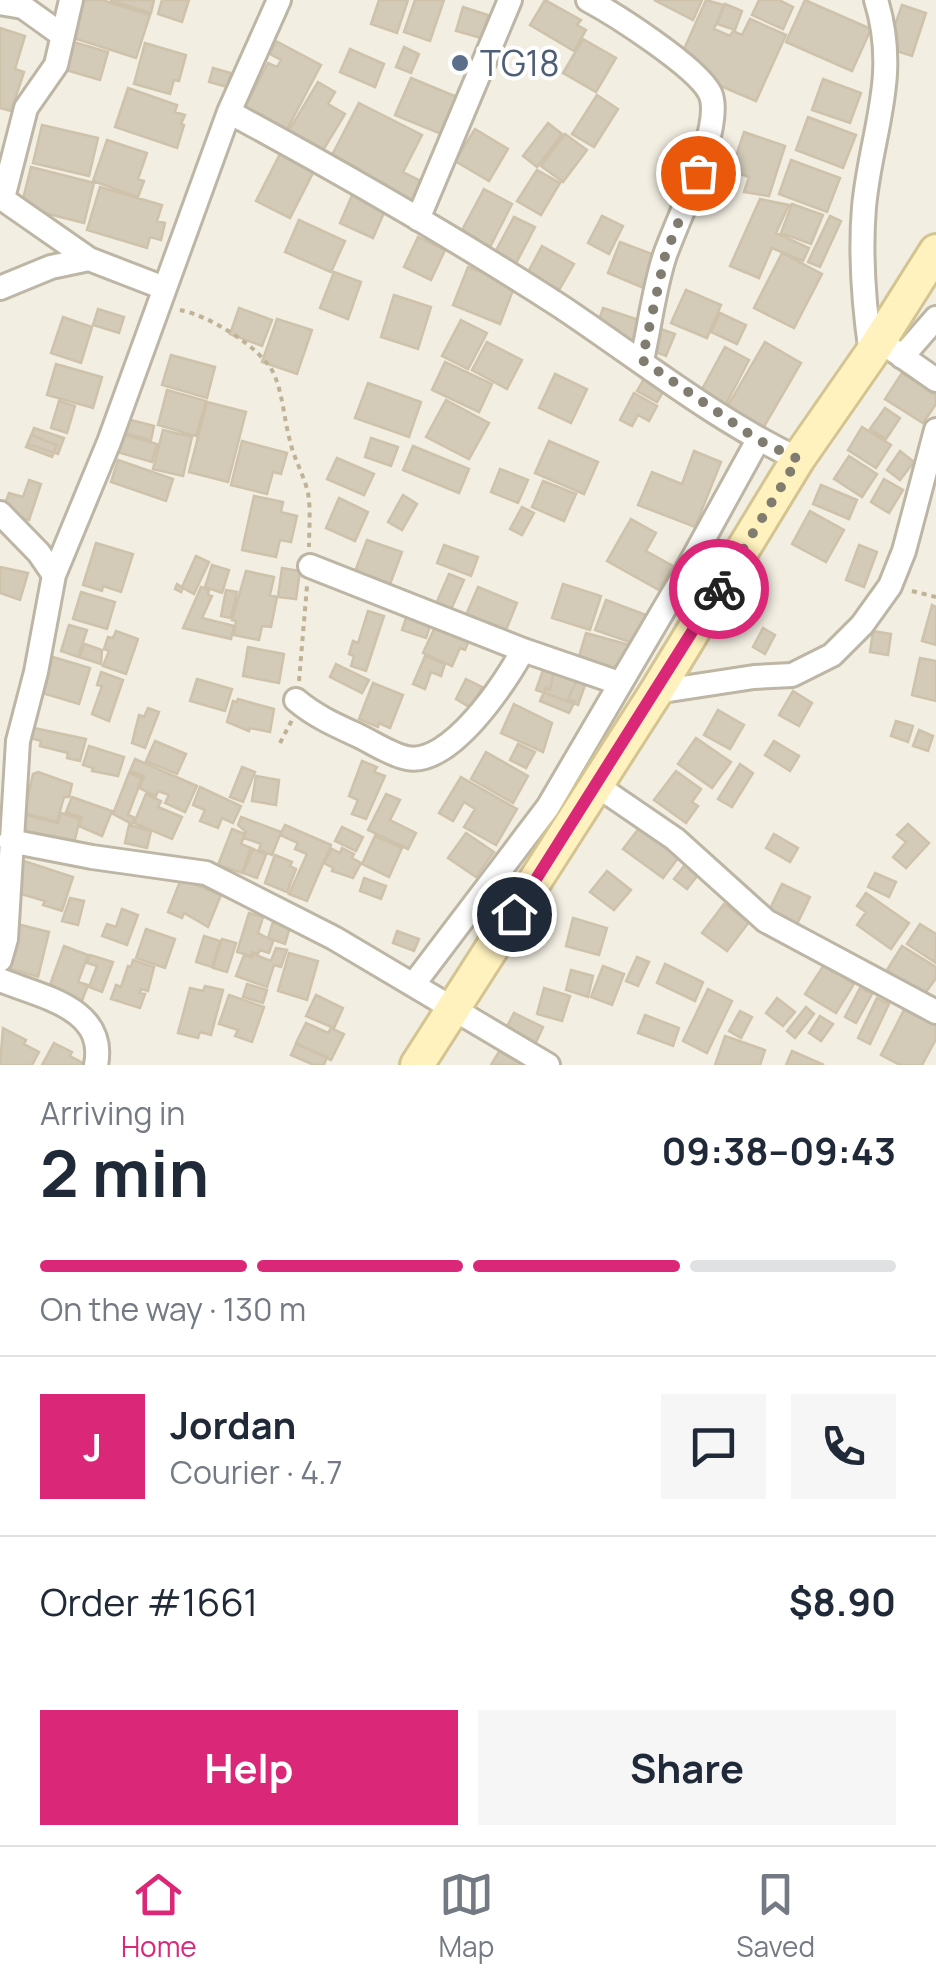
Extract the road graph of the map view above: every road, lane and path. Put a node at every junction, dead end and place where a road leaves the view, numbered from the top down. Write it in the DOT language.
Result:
graph roads {
  1 [pos="71,0"];
  2 [pos="279,0"];
  3 [pos="510,0"];
  4 [pos="588,0"];
  5 [pos="876,0"];
  6 [pos="0,3"];
  7 [pos="62,35"];
  8 [pos="229,112"];
  9 [pos="1,198"];
  10 [pos="418,219"];
  11 [pos="936,252"];
  12 [pos="89,259"];
  13 [pos="0,288"];
  14 [pos="160,297"];
  15 [pos="936,318"];
  16 [pos="884,351"];
  17 [pos="642,360"];
  18 [pos="936,380"];
  19 [pos="936,430"];
  20 [pos="758,440"];
  21 [pos="798,459"];
  22 [pos="0,513"];
  23 [pos="0,540"];
  24 [pos="39,553"];
  25 [pos="310,566"];
  26 [pos="54,575"];
  27 [pos="890,586"];
  28 [pos="936,597"];
  29 [pos="522,650"];
  30 [pos="619,683"];
  31 [pos="656,692"];
  32 [pos="296,700"];
  33 [pos="9,739"];
  34 [pos="280,742"];
  35 [pos="596,785"];
  36 [pos="10,841"];
  37 [pos="0,960"];
  38 [pos="0,980"];
  39 [pos="413,985"];
  40 [pos="453,1011"];
  41 [pos="936,1012"];
  42 [pos="96,1065"];
  43 [pos="417,1065"];
  44 [pos="548,1065"];
  1 -- 7 [label="street"];
  2 -- 8 [label="street"];
  3 -- 10 [label="street"];
  4 -- 17 [label="street"];
  5 -- 16 [label="street"];
  6 -- 7 [label="street"];
  7 -- 9 [label="street"];
  8 -- 10 [label="street"];
  8 -- 14 [label="street"];
  9 -- 12 [label="street"];
  10 -- 17 [label="street"];
  11 -- 16 [label="main road"];
  12 -- 13 [label="street"];
  12 -- 14 [label="street"];
  14 -- 25 [label="path"];
  14 -- 26 [label="street"];
  15 -- 16 [label="street"];
  16 -- 18 [label="street"];
  16 -- 21 [label="main road"];
  17 -- 20 [label="street"];
  19 -- 27 [label="street"];
  20 -- 21 [label="street"];
  20 -- 30 [label="street"];
  21 -- 31 [label="main road"];
  22 -- 24 [label="street"];
  23 -- 24 [label="street"];
  24 -- 26 [label="street"];
  25 -- 29 [label="street"];
  25 -- 32 [label="path"];
  26 -- 33 [label="street"];
  27 -- 28 [label="path"];
  27 -- 31 [label="street"];
  29 -- 30 [label="street"];
  29 -- 32 [label="street"];
  30 -- 39 [label="street"];
  31 -- 35 [label="main road"];
  32 -- 34 [label="path"];
  33 -- 36 [label="street"];
  35 -- 40 [label="main road"];
  35 -- 41 [label="street"];
  36 -- 37 [label="street"];
  36 -- 39 [label="street"];
  38 -- 42 [label="street"];
  39 -- 40 [label="street"];
  40 -- 43 [label="main road"];
  40 -- 44 [label="street"];
}
